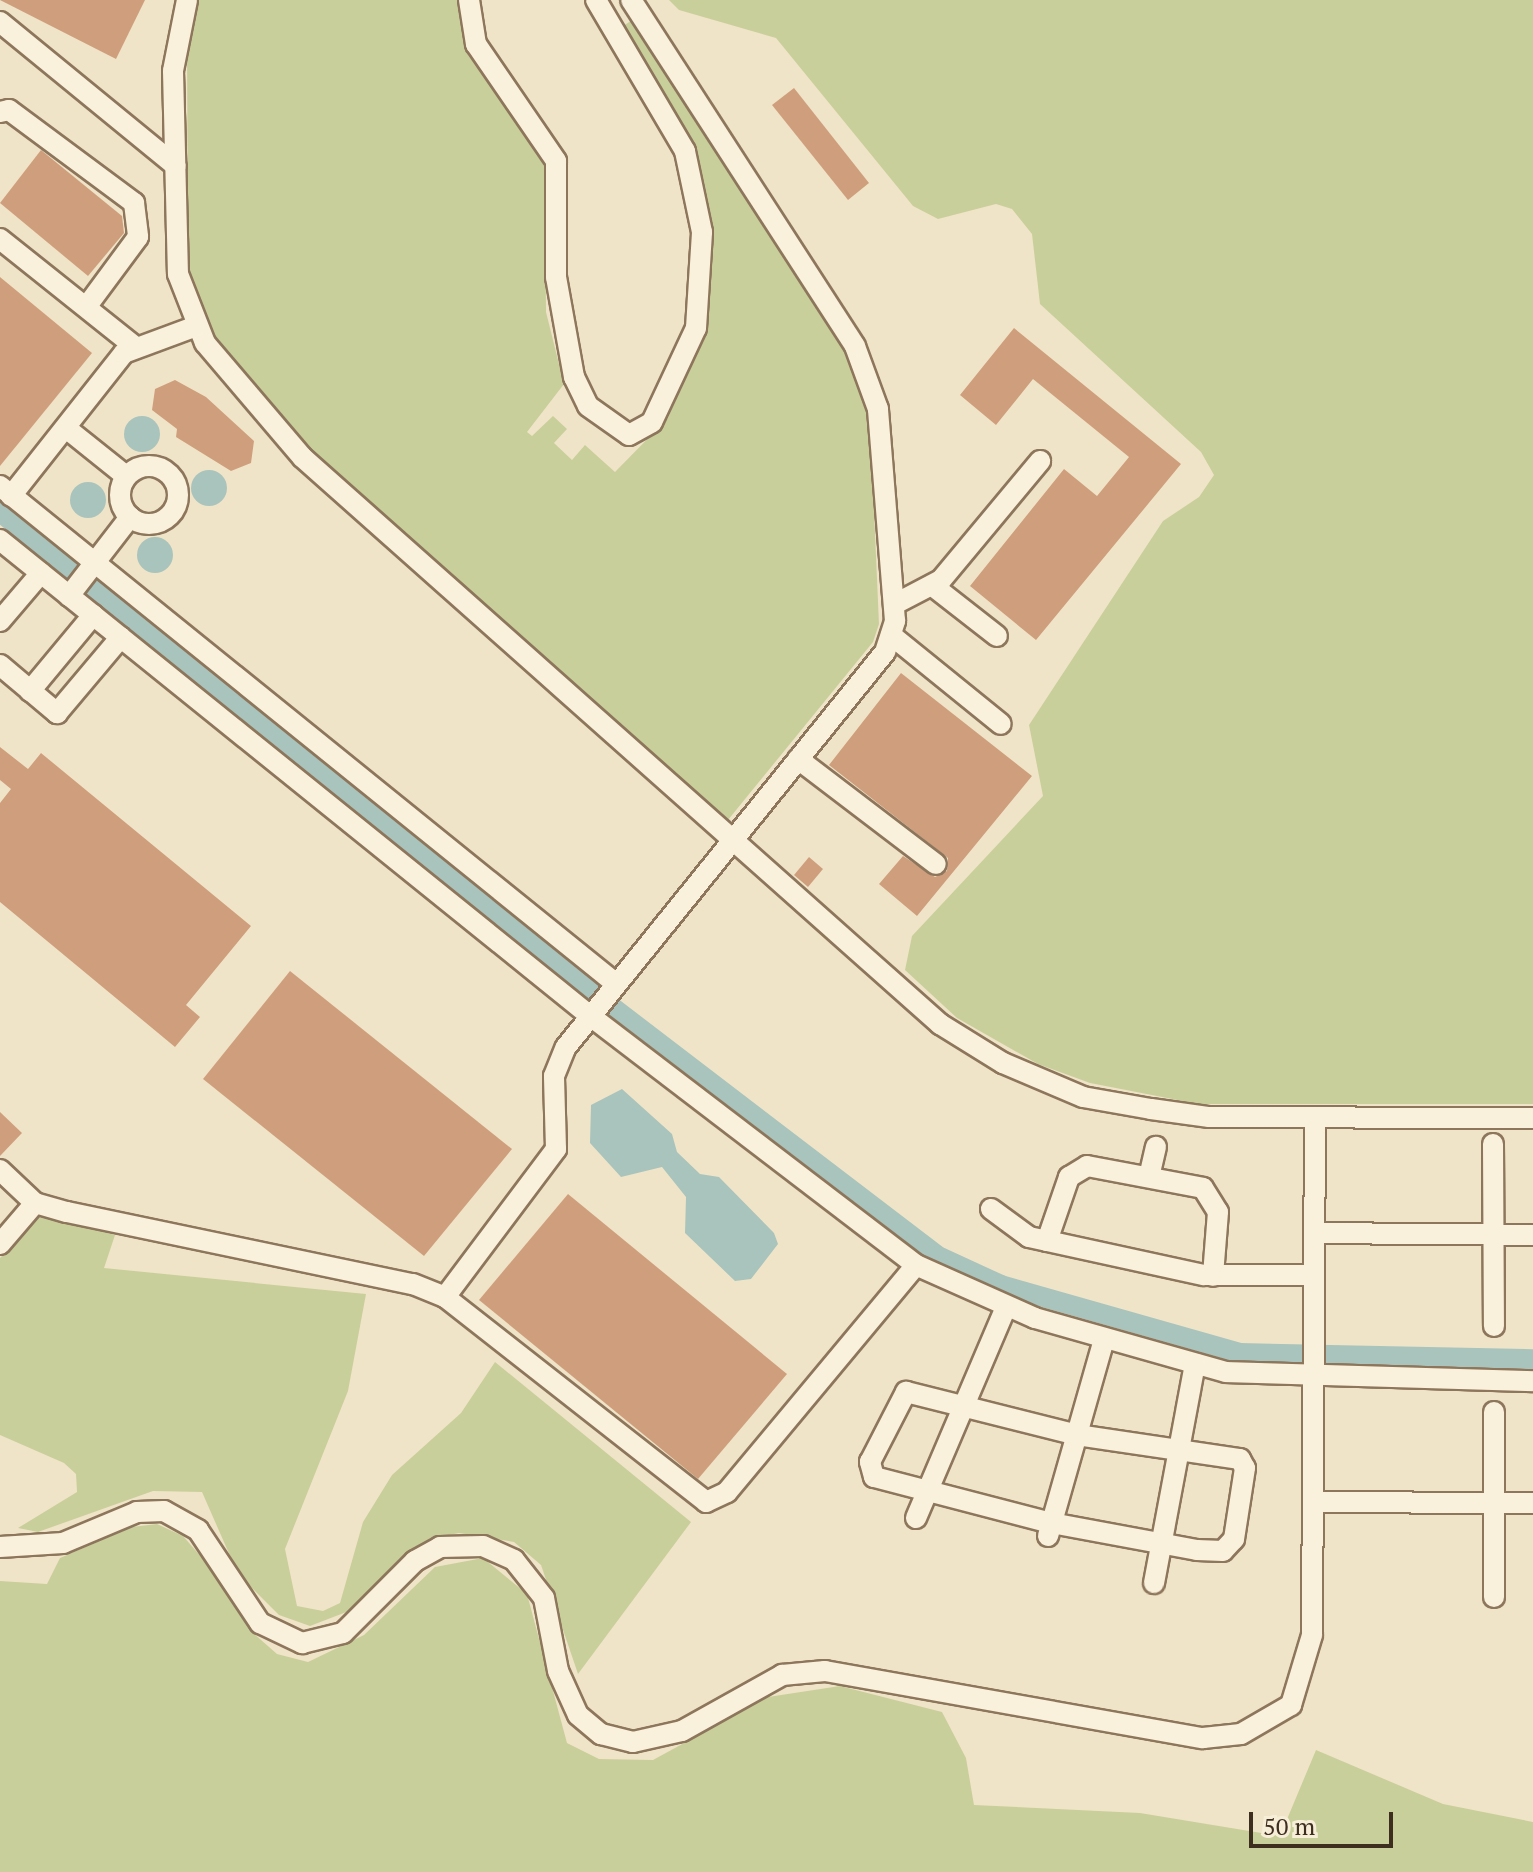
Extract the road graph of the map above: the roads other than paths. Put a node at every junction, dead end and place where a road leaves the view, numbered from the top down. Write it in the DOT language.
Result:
graph roads {
  1 [pos="187,0"];
  2 [pos="469,0"];
  3 [pos="631,0"];
  4 [pos="605,3"];
  5 [pos="0,22"];
  6 [pos="0,112"];
  7 [pos="176,166"];
  8 [pos="0,239"];
  9 [pos="87,306"];
  10 [pos="194,327"];
  11 [pos="134,346"];
  12 [pos="66,428"];
  13 [pos="1040,461"];
  14 [pos="126,476"];
  15 [pos="6,491"];
  16 [pos="130,517"];
  17 [pos="4,552"];
  18 [pos="41,573"];
  19 [pos="83,580"];
  20 [pos="933,586"];
  21 [pos="895,604"];
  22 [pos="93,615"];
  23 [pos="0,621"];
  24 [pos="891,635"];
  25 [pos="997,636"];
  26 [pos="121,637"];
  27 [pos="0,665"];
  28 [pos="30,691"];
  29 [pos="1001,724"];
  30 [pos="798,759"];
  31 [pos="729,843"];
  32 [pos="936,864"];
  33 [pos="602,1000"];
  34 [pos="1315,1118"];
  35 [pos="1533,1118"];
  36 [pos="1493,1144"];
  37 [pos="1156,1147"];
  38 [pos="0,1170"];
  39 [pos="1149,1177"];
  40 [pos="35,1203"];
  41 [pos="991,1209"];
  42 [pos="1314,1233"];
  43 [pos="1493,1235"];
  44 [pos="1533,1235"];
  45 [pos="1047,1241"];
  46 [pos="0,1244"];
  47 [pos="916,1265"];
  48 [pos="1313,1275"];
  49 [pos="1213,1276"];
  50 [pos="445,1297"];
  51 [pos="1006,1307"];
  52 [pos="1494,1326"];
  53 [pos="1104,1340"];
  54 [pos="1195,1364"];
  55 [pos="1312,1374"];
  56 [pos="1533,1381"];
  57 [pos="965,1405"];
  58 [pos="1494,1412"];
  59 [pos="1077,1435"];
  60 [pos="1179,1451"];
  61 [pos="927,1493"];
  62 [pos="1314,1502"];
  63 [pos="1494,1503"];
  64 [pos="1533,1503"];
  65 [pos="916,1518"];
  66 [pos="1050,1529"];
  67 [pos="1162,1544"];
  68 [pos="0,1547"];
  69 [pos="1154,1583"];
  70 [pos="1494,1597"];
  1 -- 7 [label="street"];
  2 -- 4 [label="street"];
  3 -- 21 [label="street"];
  5 -- 7 [label="street"];
  6 -- 9 [label="street"];
  7 -- 10 [label="street"];
  8 -- 9 [label="street"];
  9 -- 11 [label="street"];
  10 -- 11 [label="street"];
  10 -- 31 [label="street"];
  11 -- 12 [label="street"];
  12 -- 14 [label="street"];
  12 -- 15 [label="street"];
  13 -- 20 [label="street"];
  14 -- 16 [label="street"];
  14 -- 16 [label="street"];
  15 -- 19 [label="street"];
  16 -- 19 [label="street"];
  17 -- 18 [label="street"];
  18 -- 19 [label="street"];
  18 -- 23 [label="street"];
  19 -- 22 [label="street"];
  19 -- 33 [label="street"];
  20 -- 21 [label="street"];
  20 -- 25 [label="street"];
  21 -- 24 [label="street"];
  22 -- 26 [label="street"];
  22 -- 28 [label="street"];
  24 -- 29 [label="street"];
  24 -- 30 [label="street"];
  26 -- 28 [label="street"];
  26 -- 33 [label="street"];
  27 -- 28 [label="street"];
  30 -- 31 [label="street"];
  30 -- 32 [label="street"];
  31 -- 33 [label="street"];
  31 -- 34 [label="street"];
  33 -- 47 [label="street"];
  33 -- 50 [label="street"];
  34 -- 35 [label="street"];
  34 -- 42 [label="street"];
  36 -- 43 [label="street"];
  37 -- 39 [label="street"];
  38 -- 40 [label="street"];
  39 -- 45 [label="street"];
  39 -- 49 [label="street"];
  40 -- 46 [label="street"];
  40 -- 50 [label="street"];
  41 -- 45 [label="street"];
  42 -- 43 [label="street"];
  42 -- 48 [label="street"];
  43 -- 44 [label="street"];
  43 -- 52 [label="street"];
  45 -- 49 [label="street"];
  47 -- 50 [label="street"];
  47 -- 51 [label="street"];
  48 -- 49 [label="street"];
  48 -- 55 [label="street"];
  51 -- 53 [label="street"];
  51 -- 57 [label="street"];
  53 -- 54 [label="street"];
  53 -- 59 [label="street"];
  54 -- 55 [label="street"];
  54 -- 60 [label="street"];
  55 -- 56 [label="street"];
  55 -- 62 [label="street"];
  57 -- 59 [label="street"];
  57 -- 61 [label="street"];
  57 -- 61 [label="street"];
  58 -- 63 [label="street"];
  59 -- 60 [label="street"];
  59 -- 66 [label="street"];
  60 -- 67 [label="street"];
  60 -- 67 [label="street"];
  61 -- 65 [label="street"];
  61 -- 66 [label="street"];
  62 -- 63 [label="street"];
  62 -- 68 [label="street"];
  63 -- 64 [label="street"];
  63 -- 70 [label="street"];
  66 -- 67 [label="street"];
  67 -- 69 [label="street"];
}
